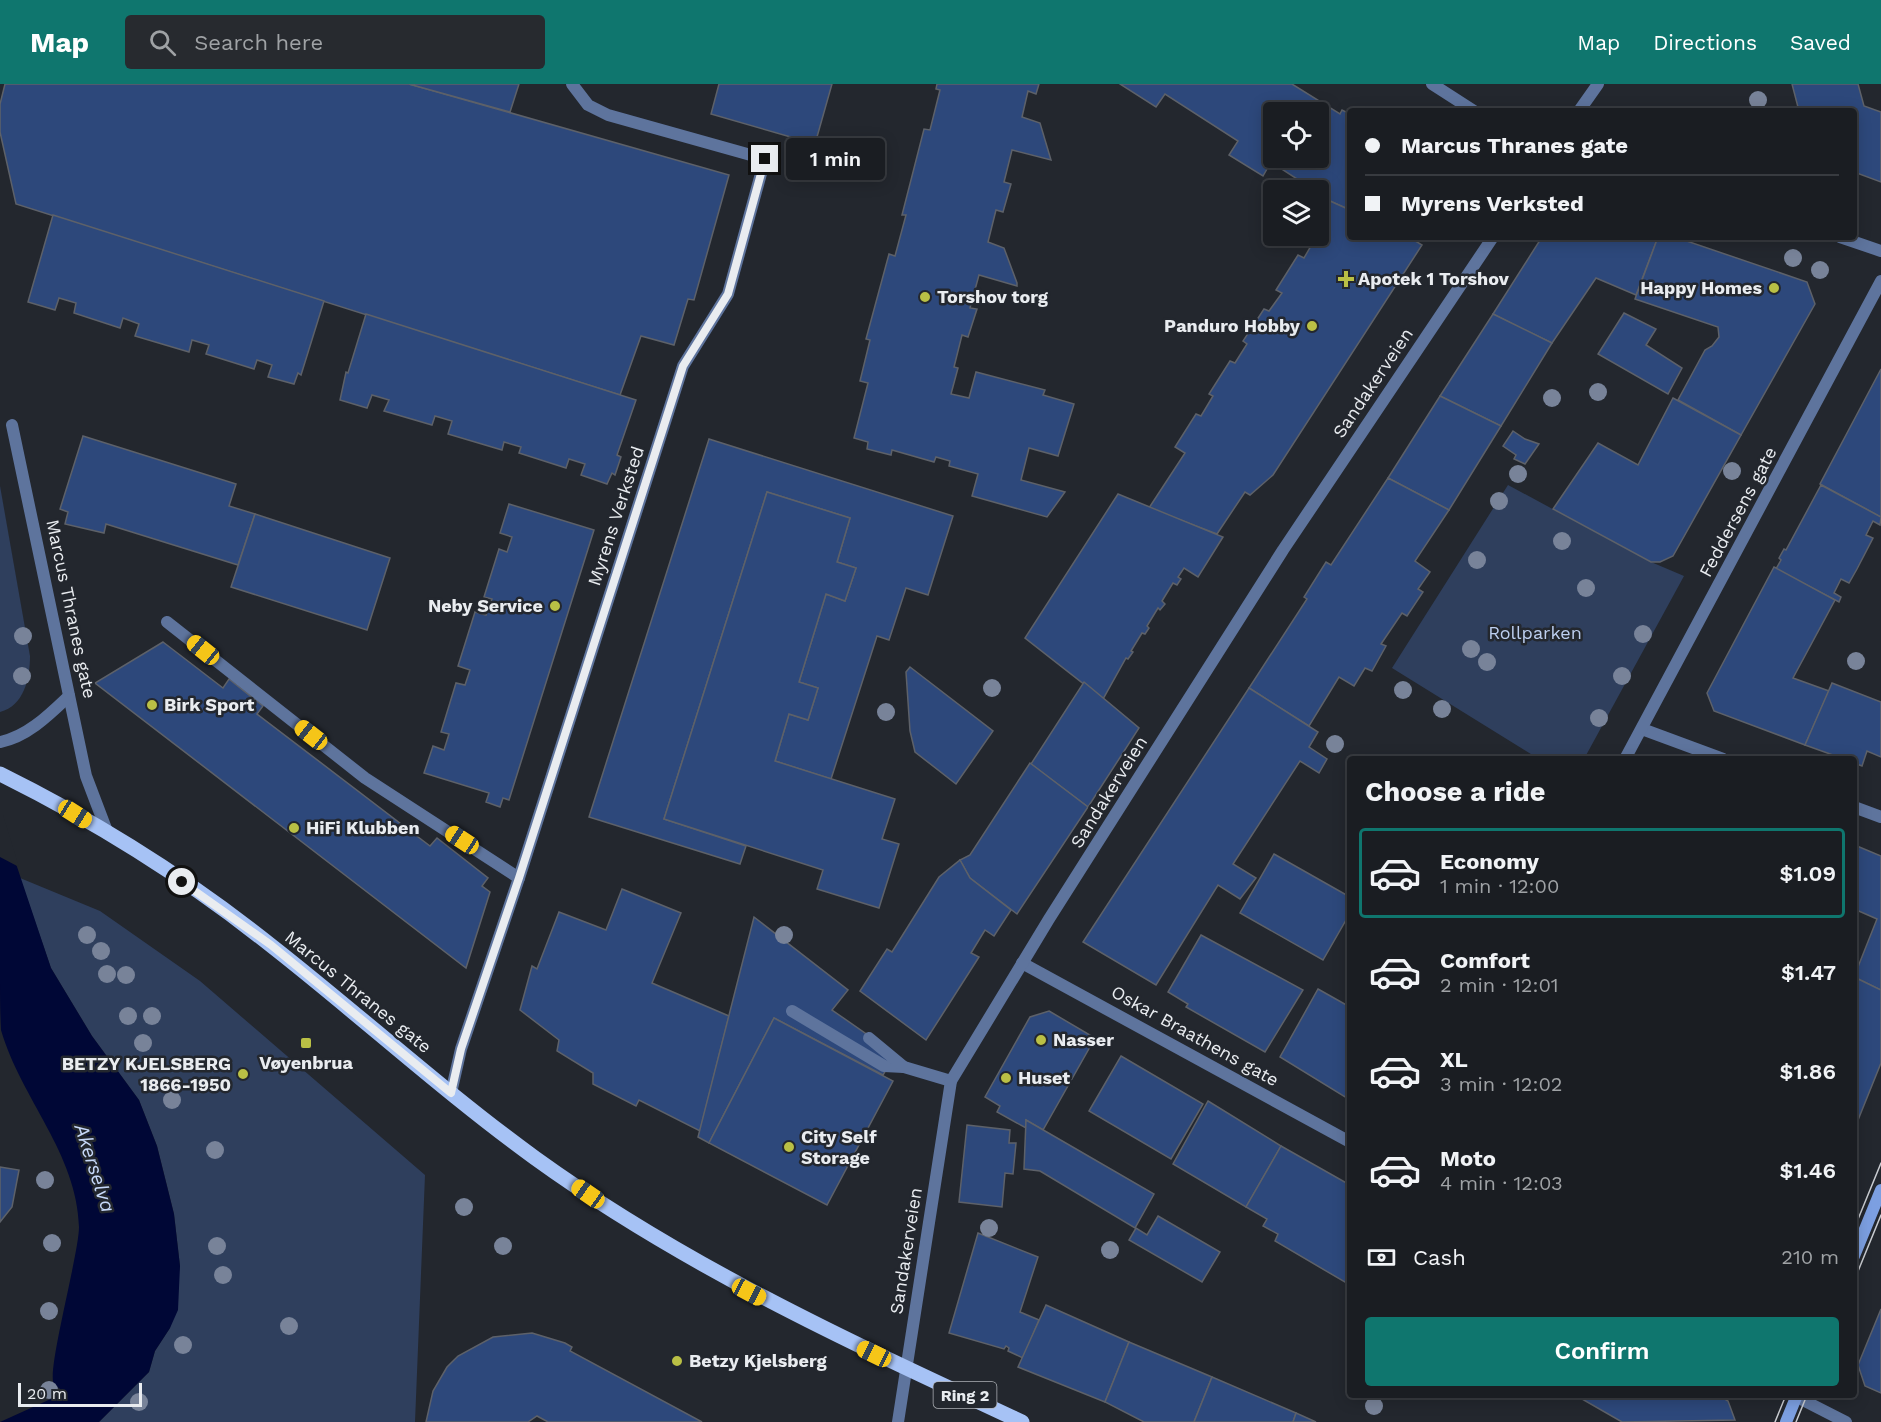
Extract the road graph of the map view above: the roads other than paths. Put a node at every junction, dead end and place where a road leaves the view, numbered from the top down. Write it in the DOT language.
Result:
graph roads {
  1 [pos="572,84"];
  2 [pos="1432,84"];
  3 [pos="1598,84"];
  4 [pos="1469,108"];
  5 [pos="1581,108"];
  6 [pos="1491,240"];
  7 [pos="1849,240"];
  8 [pos="1881,251"];
  9 [pos="1881,281"];
  10 [pos="12,425"];
  11 [pos="167,622"];
  12 [pos="69,696"];
  13 [pos="1642,729"];
  14 [pos="6,741"];
  15 [pos="1627,756"];
  16 [pos="1715,756"];
  17 [pos="0,774"];
  18 [pos="1857,808"];
  19 [pos="1881,817"];
  20 [pos="108,834"];
  21 [pos="519,878"];
  22 [pos="1022,963"];
  23 [pos="792,1011"];
  24 [pos="869,1038"];
  25 [pos="904,1067"];
  26 [pos="951,1081"];
  27 [pos="451,1093"];
  28 [pos="1347,1140"];
  29 [pos="1881,1190"];
  30 [pos="1857,1249"];
  31 [pos="906,1370"];
  32 [pos="1794,1398"];
  33 [pos="1799,1398"];
  34 [pos="898,1422"];
  35 [pos="1023,1422"];
  36 [pos="1786,1422"];
  37 [pos="1846,1422"];
  1 -- 21 [label="street, Myrens Verksted"];
  2 -- 4 [label="street"];
  3 -- 5 [label="street"];
  6 -- 22 [label="street, Sandakerveien"];
  7 -- 8 [label="street"];
  9 -- 13 [label="street, Feddersens gate"];
  10 -- 12 [label="street, Marcus Thranes gate"];
  11 -- 21 [label="street"];
  12 -- 14 [label="street"];
  12 -- 20 [label="street, Marcus Thranes gate"];
  13 -- 15 [label="street, Feddersens gate"];
  13 -- 16 [label="street"];
  17 -- 20 [label="main road, Marcus Thranes gate / Ring 2"];
  18 -- 19 [label="street"];
  20 -- 27 [label="main road, Marcus Thranes gate / Ring 2"];
  21 -- 27 [label="street, Myrens Verksted"];
  22 -- 26 [label="street, Sandakerveien"];
  22 -- 28 [label="street, Oskar Braathens gate"];
  23 -- 25 [label="street"];
  24 -- 25 [label="street"];
  25 -- 26 [label="street"];
  26 -- 31 [label="street, Sandakerveien"];
  27 -- 31 [label="main road, Marcus Thranes gate / Ring 2"];
  29 -- 30 [label="main road"];
  31 -- 34 [label="street, Sandakerveien"];
  31 -- 35 [label="main road, Marcus Thranes gate / Ring 2"];
  32 -- 36 [label="main road"];
  33 -- 37 [label="street"];
}
